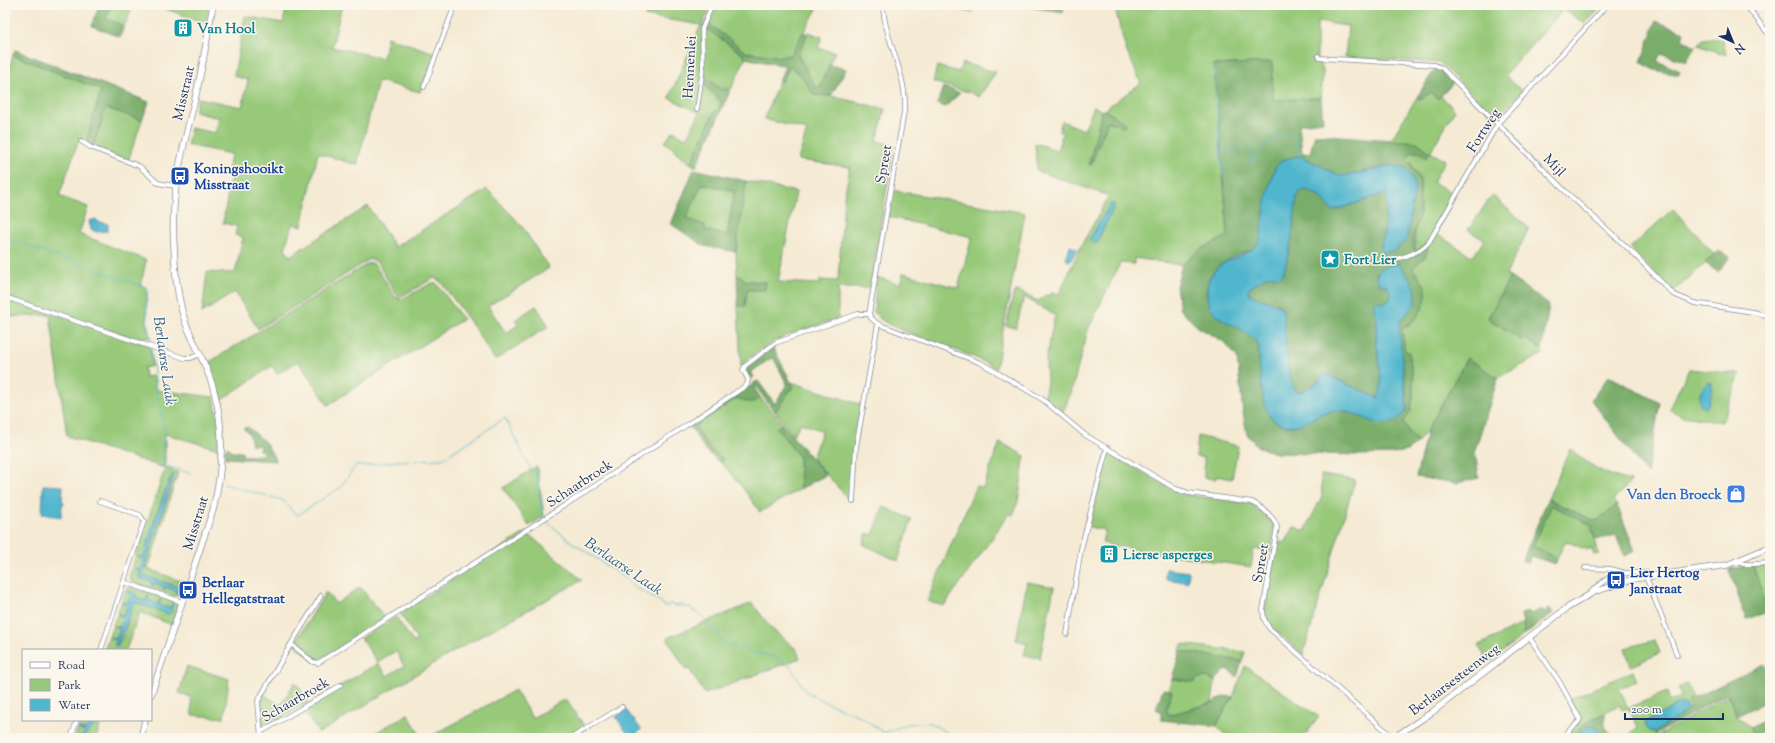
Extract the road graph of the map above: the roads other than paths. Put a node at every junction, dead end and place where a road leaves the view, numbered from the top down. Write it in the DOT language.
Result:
graph roads {
  1 [pos="213,5"];
  2 [pos="455,5"];
  3 [pos="712,5"];
  4 [pos="883,5"];
  5 [pos="1608,5"];
  6 [pos="1746,5"];
  7 [pos="1770,36"];
  8 [pos="1318,56"];
  9 [pos="424,87"];
  10 [pos="697,109"];
  11 [pos="1498,123"];
  12 [pos="81,141"];
  13 [pos="175,186"];
  14 [pos="1383,261"];
  15 [pos="5,296"];
  16 [pos="869,314"];
  17 [pos="1770,316"];
  18 [pos="878,324"];
  19 [pos="200,354"];
  20 [pos="1107,448"];
  21 [pos="100,501"];
  22 [pos="852,501"];
  23 [pos="1770,547"];
  24 [pos="1736,561"];
  25 [pos="1770,563"];
  26 [pos="1585,568"];
  27 [pos="1624,572"];
  28 [pos="1664,574"];
  29 [pos="1646,577"];
  30 [pos="124,582"];
  31 [pos="1589,595"];
  32 [pos="321,596"];
  33 [pos="182,602"];
  34 [pos="1067,634"];
  35 [pos="1529,637"];
  36 [pos="291,644"];
  37 [pos="101,649"];
  38 [pos="1677,655"];
  39 [pos="341,685"];
  40 [pos="152,692"];
  41 [pos="622,706"];
  42 [pos="77,721"];
  43 [pos="145,721"];
  44 [pos="261,732"];
  45 [pos="71,738"];
  46 [pos="141,738"];
  47 [pos="261,738"];
  48 [pos="571,738"];
  49 [pos="1393,738"];
  50 [pos="1565,738"];
  1 -- 13 [label="street, Misstraat"];
  2 -- 9 [label="street"];
  3 -- 10 [label="street, Hennenlei"];
  4 -- 16 [label="street, Spreet"];
  5 -- 11 [label="street, Fortweg"];
  6 -- 7 [label="street"];
  8 -- 11 [label="street, Mijl"];
  11 -- 14 [label="street, Fortweg"];
  11 -- 17 [label="street, Mijl"];
  12 -- 13 [label="street"];
  13 -- 19 [label="street, Misstraat"];
  15 -- 19 [label="street"];
  16 -- 18 [label="street, Spreet"];
  16 -- 36 [label="street, Schaarbroek"];
  18 -- 20 [label="street, Spreet"];
  18 -- 22 [label="street"];
  19 -- 33 [label="street, Misstraat"];
  20 -- 34 [label="street"];
  20 -- 49 [label="street, Spreet"];
  21 -- 30 [label="street"];
  23 -- 24 [label="street, Berlaarsesteenweg"];
  24 -- 25 [label="street"];
  24 -- 28 [label="street, Berlaarsesteenweg"];
  26 -- 27 [label="street, Berlaarsesteenweg"];
  27 -- 28 [label="street, Berlaarsesteenweg"];
  27 -- 31 [label="street, Berlaarsesteenweg"];
  28 -- 29 [label="street, Berlaarsesteenweg"];
  29 -- 31 [label="street, Berlaarsesteenweg"];
  29 -- 38 [label="street"];
  30 -- 33 [label="street"];
  30 -- 37 [label="street"];
  31 -- 35 [label="street, Berlaarsesteenweg"];
  32 -- 36 [label="street, Schaarbroek"];
  33 -- 40 [label="street, Misstraat"];
  35 -- 49 [label="street, Berlaarsesteenweg"];
  35 -- 50 [label="street"];
  36 -- 44 [label="street, Schaarbroek"];
  39 -- 44 [label="street, Schaarbroek"];
  41 -- 48 [label="street"];
  42 -- 45 [label="street"];
  43 -- 46 [label="street"];
  44 -- 47 [label="street, Schaarbroek"];
}
